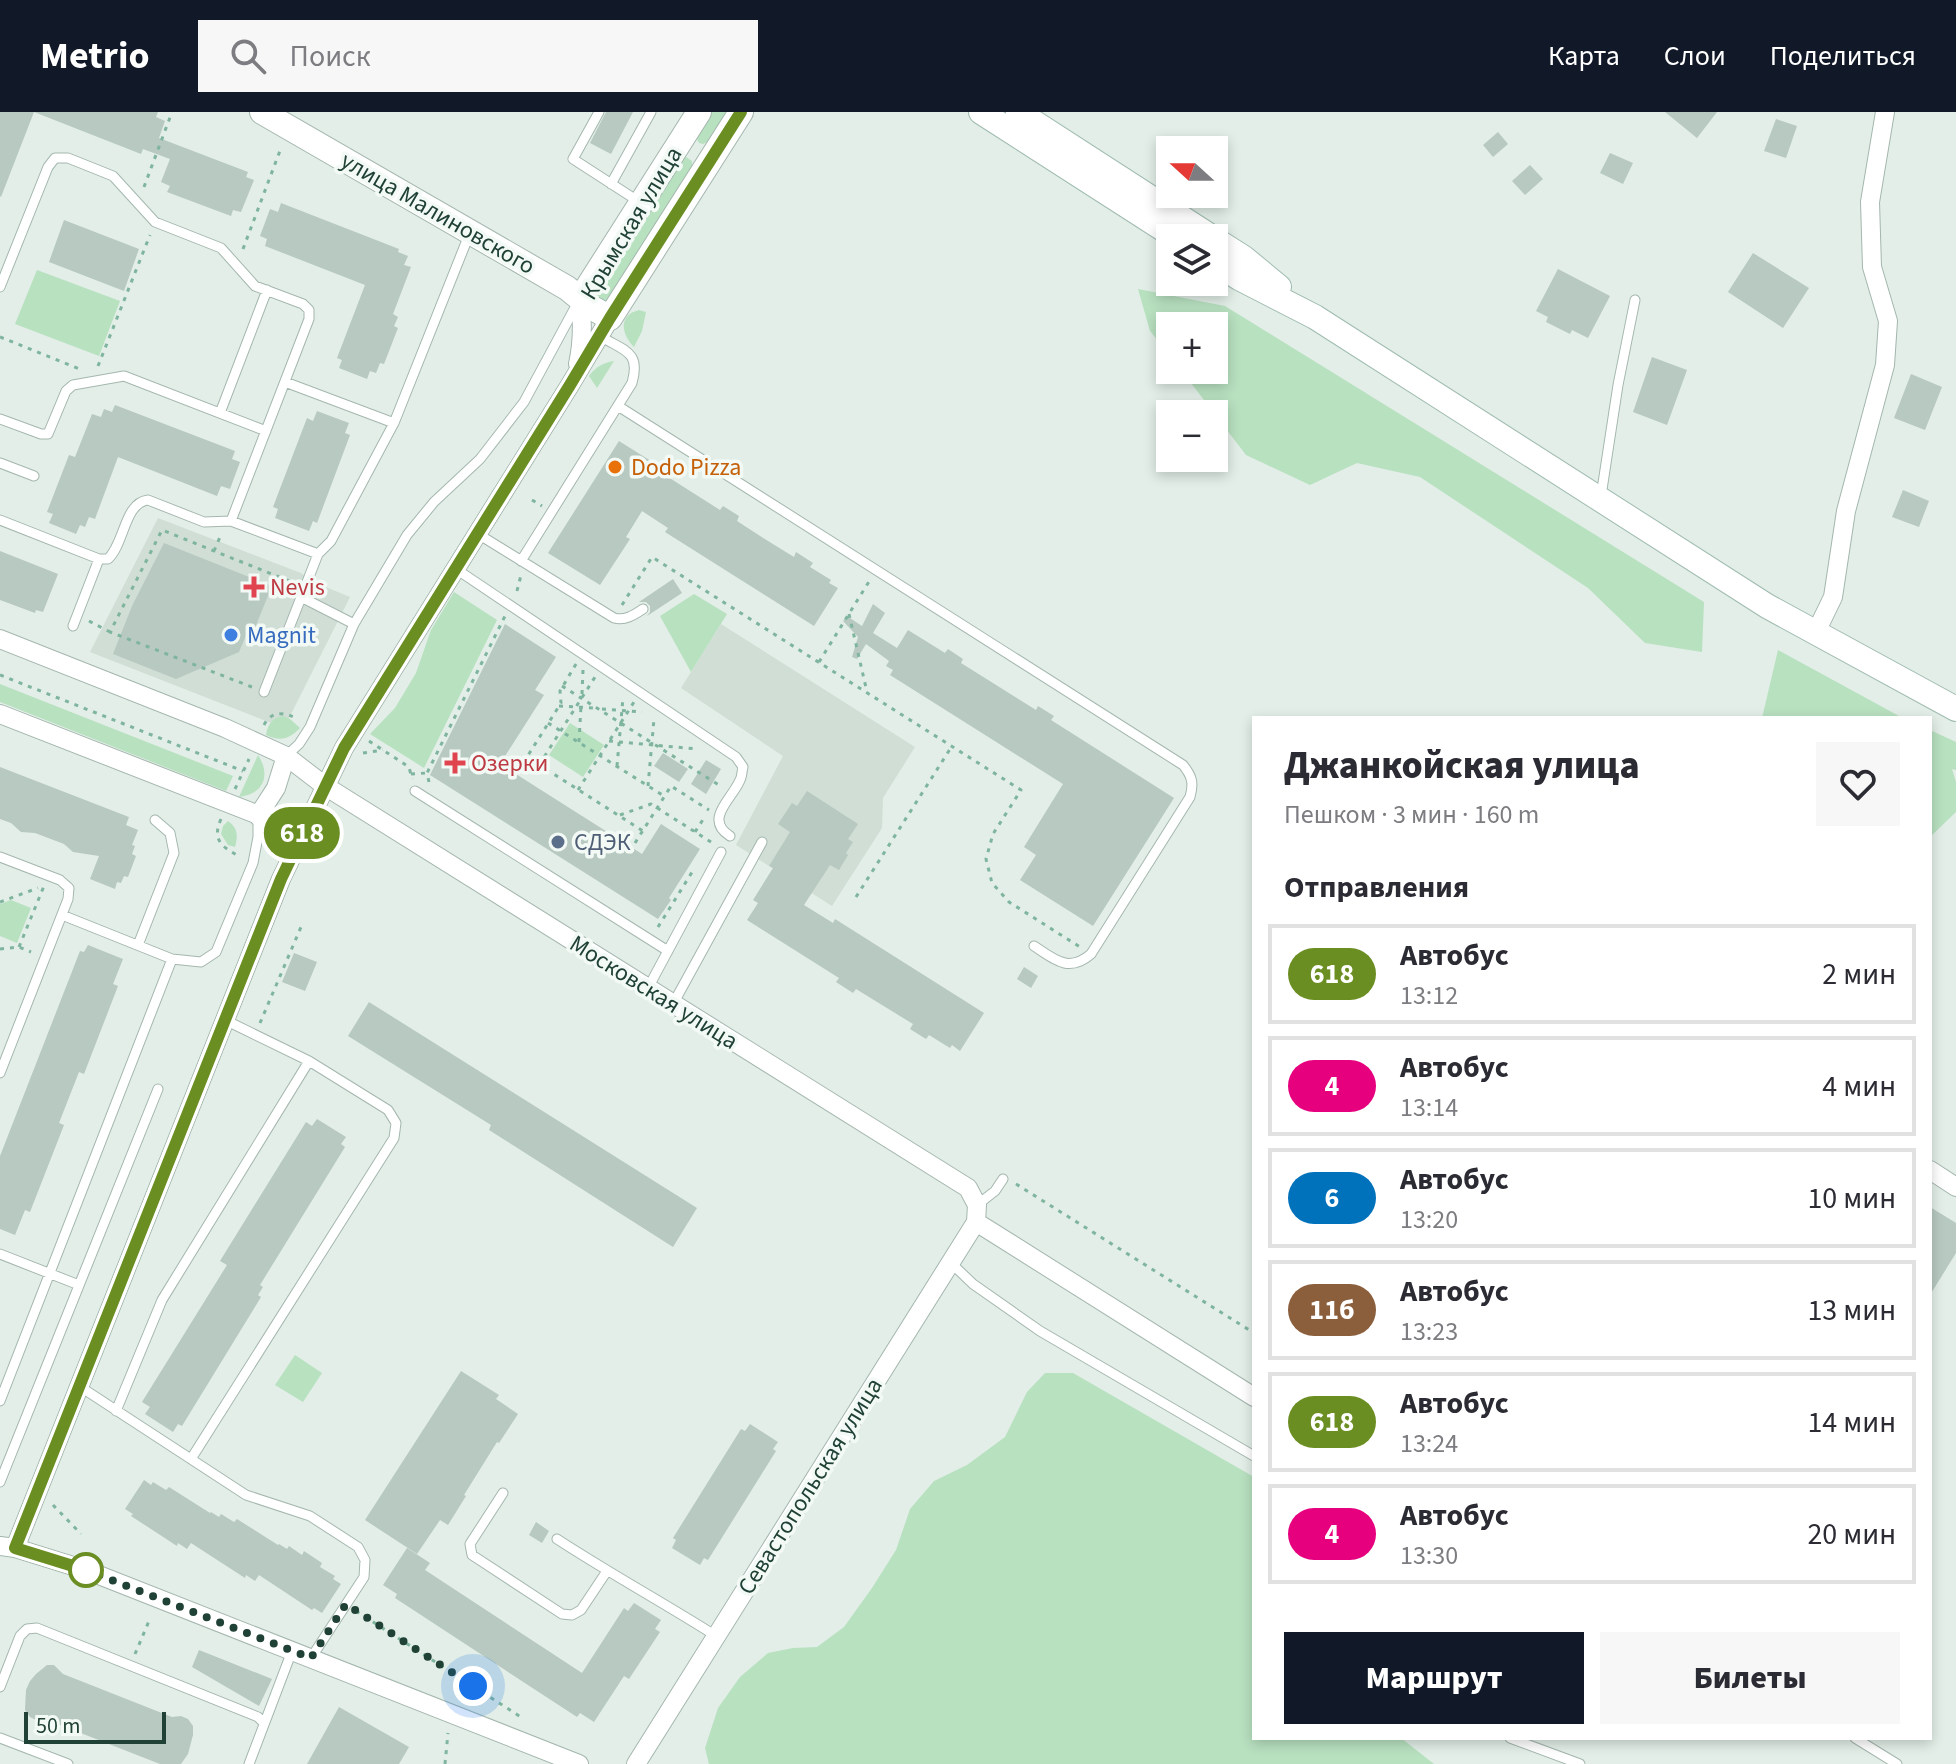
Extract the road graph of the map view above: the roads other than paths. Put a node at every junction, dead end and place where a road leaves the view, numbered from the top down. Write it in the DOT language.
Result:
graph roads {
  1 [pos="262,112"];
  2 [pos="599,112"];
  3 [pos="651,112"];
  4 [pos="699,112"];
  5 [pos="741,112"];
  6 [pos="981,112"];
  7 [pos="1018,112"];
  8 [pos="1885,112"];
  9 [pos="680,141"];
  10 [pos="710,160"];
  11 [pos="611,184"];
  12 [pos="641,203"];
  13 [pos="1156,224"];
  14 [pos="1192,224"];
  15 [pos="470,232"];
  16 [pos="1228,247"];
  17 [pos="4,266"];
  18 [pos="1228,271"];
  19 [pos="0,287"];
  20 [pos="267,290"];
  21 [pos="580,299"];
  22 [pos="1635,300"];
  23 [pos="1315,317"];
  24 [pos="605,327"];
  25 [pos="285,382"];
  26 [pos="570,385"];
  27 [pos="618,406"];
  28 [pos="220,413"];
  29 [pos="0,419"];
  30 [pos="394,423"];
  31 [pos="266,431"];
  32 [pos="0,463"];
  33 [pos="34,476"];
  34 [pos="1600,500"];
  35 [pos="0,520"];
  36 [pos="231,521"];
  37 [pos="478,534"];
  38 [pos="318,554"];
  39 [pos="99,559"];
  40 [pos="521,561"];
  41 [pos="456,569"];
  42 [pos="303,592"];
  43 [pos="643,609"];
  44 [pos="354,624"];
  45 [pos="73,626"];
  46 [pos="1816,632"];
  47 [pos="0,639"];
  48 [pos="264,692"];
  49 [pos="1956,709"];
  50 [pos="0,714"];
  51 [pos="286,756"];
  52 [pos="325,786"];
  53 [pos="415,791"];
  54 [pos="258,816"];
  55 [pos="155,820"];
  56 [pos="302,832"];
  57 [pos="730,836"];
  58 [pos="762,842"];
  59 [pos="721,852"];
  60 [pos="0,857"];
  61 [pos="62,915"];
  62 [pos="138,945"];
  63 [pos="1034,946"];
  64 [pos="668,951"];
  65 [pos="172,959"];
  66 [pos="648,988"];
  67 [pos="673,1004"];
  68 [pos="225,1020"];
  69 [pos="309,1061"];
  70 [pos="0,1073"];
  71 [pos="158,1089"];
  72 [pos="1932,1171"];
  73 [pos="1003,1179"];
  74 [pos="1956,1187"];
  75 [pos="976,1214"];
  76 [pos="0,1254"];
  77 [pos="950,1262"];
  78 [pos="50,1273"];
  79 [pos="79,1285"];
  80 [pos="79,1386"];
  81 [pos="1252,1396"];
  82 [pos="0,1401"];
  83 [pos="116,1411"];
  84 [pos="1252,1455"];
  85 [pos="191,1459"];
  86 [pos="0,1482"];
  87 [pos="503,1493"];
  88 [pos="557,1539"];
  89 [pos="7,1547"];
  90 [pos="607,1571"];
  91 [pos="716,1636"];
  92 [pos="292,1651"];
  93 [pos="311,1658"];
  94 [pos="3,1668"];
  95 [pos="0,1687"];
  96 [pos="264,1723"];
  97 [pos="0,1738"];
  98 [pos="1515,1740"];
  99 [pos="1858,1740"];
  100 [pos="551,1759"];
  101 [pos="68,1764"];
  102 [pos="249,1764"];
  103 [pos="579,1764"];
  104 [pos="636,1764"];
  105 [pos="1580,1764"];
  106 [pos="1897,1764"];
  1 -- 15 [label="main road, улица Малиновского"];
  2 -- 11 [label="lane"];
  3 -- 11 [label="lane"];
  4 -- 9 [label="main road, Крымская улица"];
  5 -- 10 [label="main road, Крымская улица"];
  6 -- 13 [label="main road"];
  7 -- 14 [label="main road"];
  8 -- 46 [label="street"];
  9 -- 10 [label="main road"];
  9 -- 12 [label="main road, Крымская улица"];
  10 -- 24 [label="main road, Крымская улица"];
  11 -- 12 [label="lane"];
  12 -- 21 [label="main road, Крымская улица"];
  15 -- 21 [label="main road, улица Малиновского"];
  15 -- 30 [label="lane"];
  16 -- 23 [label="main road"];
  17 -- 19 [label="lane"];
  17 -- 20 [label="lane"];
  18 -- 23 [label="main road"];
  20 -- 25 [label="lane"];
  20 -- 28 [label="lane"];
  21 -- 24 [label="main road, улица Малиновского"];
  21 -- 26 [label="street, Крымская улица"];
  21 -- 44 [label="lane"];
  22 -- 34 [label="lane"];
  23 -- 34 [label="main road"];
  24 -- 26 [label="street, Крымская улица"];
  24 -- 27 [label="lane"];
  25 -- 30 [label="lane"];
  25 -- 31 [label="lane"];
  26 -- 37 [label="street, Крымская улица"];
  27 -- 40 [label="lane"];
  27 -- 63 [label="lane"];
  28 -- 29 [label="lane"];
  28 -- 31 [label="lane"];
  30 -- 38 [label="lane"];
  31 -- 36 [label="lane"];
  32 -- 33 [label="lane"];
  34 -- 46 [label="main road"];
  35 -- 39 [label="lane"];
  36 -- 38 [label="lane"];
  36 -- 39 [label="lane"];
  37 -- 40 [label="lane"];
  37 -- 41 [label="street, Крымская улица"];
  38 -- 42 [label="lane"];
  39 -- 45 [label="lane"];
  40 -- 43 [label="lane"];
  41 -- 52 [label="street, Крымская улица"];
  41 -- 57 [label="lane"];
  42 -- 44 [label="lane"];
  42 -- 48 [label="lane"];
  44 -- 51 [label="lane"];
  46 -- 49 [label="main road"];
  47 -- 51 [label="street"];
  50 -- 54 [label="street"];
  51 -- 52 [label="street, Московская улица"];
  51 -- 54 [label="street"];
  52 -- 56 [label="street, Крымская улица"];
  52 -- 66 [label="street, Московская улица"];
  53 -- 64 [label="lane"];
  54 -- 56 [label="street"];
  54 -- 65 [label="lane"];
  55 -- 62 [label="lane"];
  56 -- 68 [label="street, Крымская улица"];
  58 -- 67 [label="lane"];
  59 -- 64 [label="lane"];
  60 -- 61 [label="lane"];
  61 -- 62 [label="lane"];
  61 -- 70 [label="lane"];
  62 -- 65 [label="lane"];
  64 -- 66 [label="lane"];
  65 -- 78 [label="lane"];
  66 -- 67 [label="street, Московская улица"];
  67 -- 75 [label="street, Московская улица"];
  68 -- 69 [label="lane"];
  68 -- 80 [label="street, Крымская улица"];
  69 -- 83 [label="lane"];
  69 -- 85 [label="lane"];
  71 -- 79 [label="lane"];
  72 -- 74 [label="street"];
  73 -- 75 [label="lane"];
  75 -- 77 [label="street, Севастопольская улица"];
  75 -- 81 [label="street, Московская улица"];
  76 -- 78 [label="lane"];
  77 -- 84 [label="lane"];
  77 -- 91 [label="street, Севастопольская улица"];
  78 -- 79 [label="lane"];
  78 -- 82 [label="lane"];
  79 -- 86 [label="lane"];
  80 -- 83 [label="lane"];
  80 -- 89 [label="street, Крымская улица"];
  83 -- 85 [label="lane"];
  85 -- 93 [label="lane"];
  87 -- 90 [label="lane"];
  88 -- 90 [label="lane"];
  89 -- 92 [label="street"];
  90 -- 91 [label="lane"];
  91 -- 104 [label="street, Севастопольская улица"];
  92 -- 93 [label="street"];
  92 -- 96 [label="lane"];
  93 -- 100 [label="street"];
  94 -- 95 [label="lane"];
  94 -- 96 [label="lane"];
  96 -- 102 [label="lane"];
  97 -- 101 [label="lane"];
  98 -- 105 [label="lane"];
  99 -- 106 [label="lane"];
  100 -- 103 [label="street"];
}
